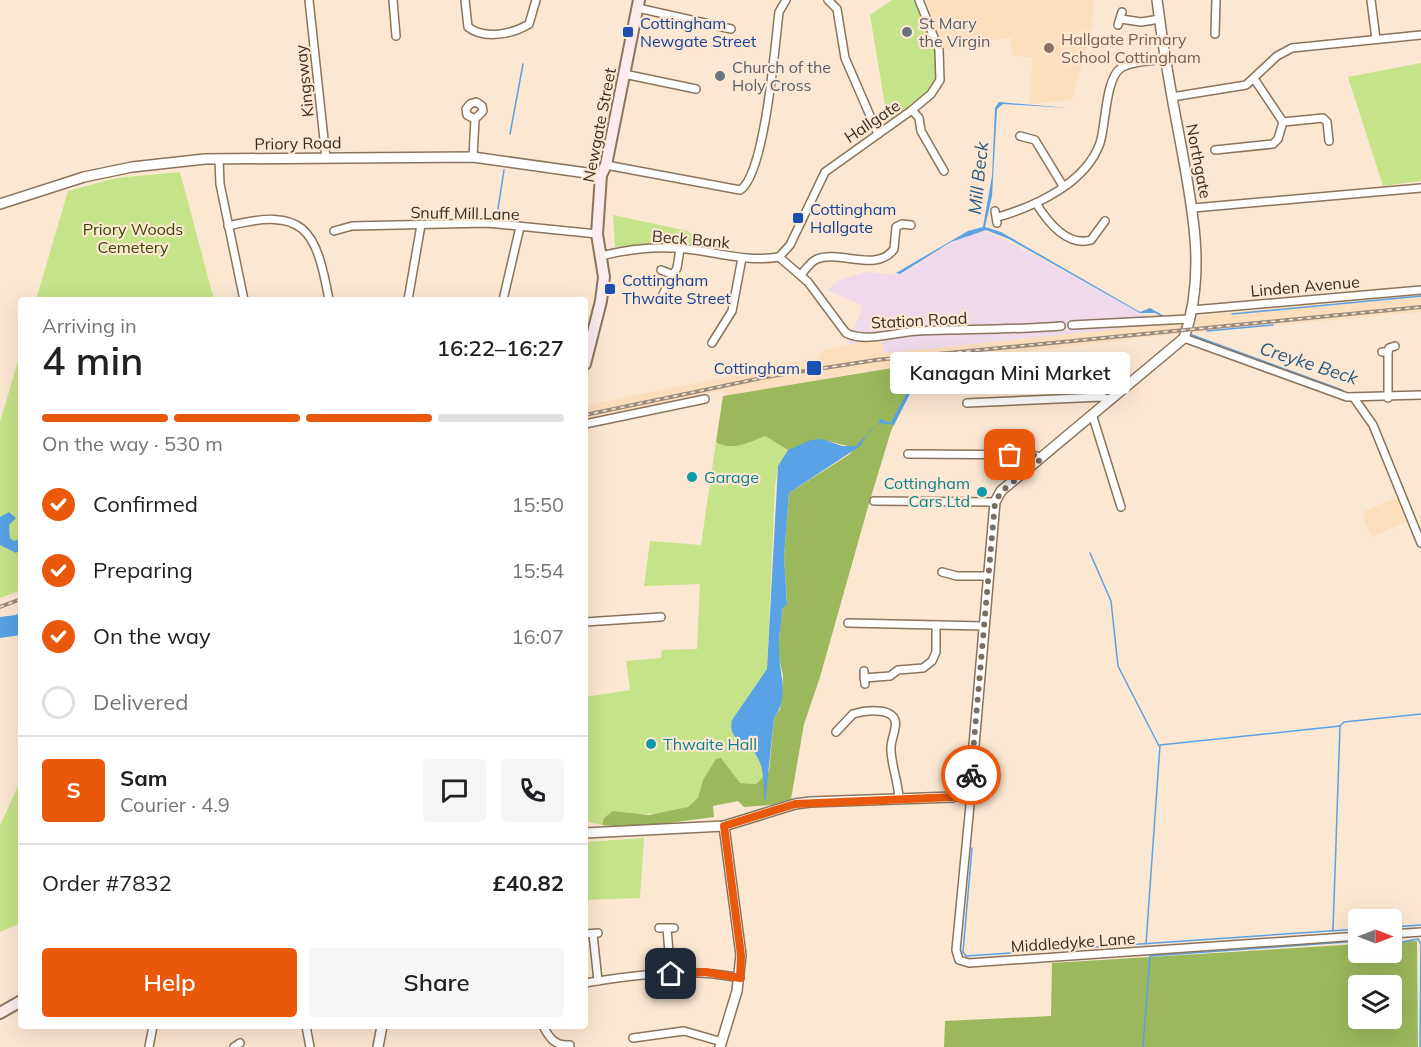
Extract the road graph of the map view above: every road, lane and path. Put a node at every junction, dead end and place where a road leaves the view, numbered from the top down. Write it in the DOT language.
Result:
graph roads {
  1 [pos="309,0"];
  2 [pos="393,0"];
  3 [pos="465,0"];
  4 [pos="536,0"];
  5 [pos="787,0"];
  6 [pos="828,0"];
  7 [pos="919,0"];
  8 [pos="1157,0"];
  9 [pos="1216,0"];
  10 [pos="1371,0"];
  11 [pos="638,4"];
  12 [pos="1120,19"];
  13 [pos="1160,19"];
  14 [pos="731,29"];
  15 [pos="1215,34"];
  16 [pos="1421,35"];
  17 [pos="396,36"];
  18 [pos="1376,39"];
  19 [pos="1166,59"];
  20 [pos="624,74"];
  21 [pos="1255,80"];
  22 [pos="696,89"];
  23 [pos="1172,97"];
  24 [pos="912,110"];
  25 [pos="476,119"];
  26 [pos="1283,122"];
  27 [pos="878,134"];
  28 [pos="1020,135"];
  29 [pos="1331,136"];
  30 [pos="1219,151"];
  31 [pos="473,157"];
  32 [pos="326,158"];
  33 [pos="219,159"];
  34 [pos="606,165"];
  35 [pos="944,171"];
  36 [pos="601,175"];
  37 [pos="1063,186"];
  38 [pos="1421,188"];
  39 [pos="1036,203"];
  40 [pos="0,204"];
  41 [pos="1194,208"];
  42 [pos="997,217"];
  43 [pos="1105,221"];
  44 [pos="422,225"];
  45 [pos="911,225"];
  46 [pos="228,226"];
  47 [pos="520,227"];
  48 [pos="334,231"];
  49 [pos="597,234"];
  50 [pos="1091,240"];
  51 [pos="1095,247"];
  52 [pos="680,249"];
  53 [pos="601,256"];
  54 [pos="778,257"];
  55 [pos="742,258"];
  56 [pos="875,259"];
  57 [pos="875,268"];
  58 [pos="660,270"];
  59 [pos="672,274"];
  60 [pos="801,275"];
  61 [pos="1421,290"];
  62 [pos="662,296"];
  63 [pos="243,297"];
  64 [pos="328,297"];
  65 [pos="409,297"];
  66 [pos="504,297"];
  67 [pos="1188,324"];
  68 [pos="1072,325"];
  69 [pos="1061,326"];
  70 [pos="712,343"];
  71 [pos="1395,345"];
  72 [pos="588,352"];
  73 [pos="1388,394"];
  74 [pos="1421,395"];
  75 [pos="1354,398"];
  76 [pos="1373,398"];
  77 [pos="705,399"];
  78 [pos="1111,400"];
  79 [pos="967,403"];
  80 [pos="1092,414"];
  81 [pos="1367,414"];
  82 [pos="588,423"];
  83 [pos="912,456"];
  84 [pos="1041,459"];
  85 [pos="874,501"];
  86 [pos="995,502"];
  87 [pos="1121,507"];
  88 [pos="1421,543"];
  89 [pos="942,572"];
  90 [pos="987,576"];
  91 [pos="661,617"];
  92 [pos="588,622"];
  93 [pos="848,622"];
  94 [pos="936,625"];
  95 [pos="983,626"];
  96 [pos="864,678"];
  97 [pos="836,732"];
  98 [pos="966,792"];
  99 [pos="899,798"];
  100 [pos="724,826"];
  101 [pos="588,832"];
  102 [pos="666,928"];
  103 [pos="1421,932"];
  104 [pos="1402,933"];
  105 [pos="592,934"];
  106 [pos="1348,937"];
  107 [pos="671,974"];
  108 [pos="740,978"];
  109 [pos="598,981"];
  110 [pos="588,983"];
  111 [pos="18,1003"];
  112 [pos="0,1013"];
  113 [pos="152,1029"];
  114 [pos="307,1029"];
  115 [pos="381,1029"];
  116 [pos="545,1029"];
  117 [pos="633,1038"];
  118 [pos="572,1044"];
  119 [pos="721,1044"];
  120 [pos="149,1047"];
  121 [pos="310,1047"];
  122 [pos="378,1047"];
  1 -- 32 [label="street, Kingsway"];
  2 -- 17 [label="street"];
  3 -- 4 [label="street"];
  5 -- 34 [label="street"];
  6 -- 27 [label="street"];
  7 -- 24 [label="street, Hallgate"];
  8 -- 13 [label="street, Northgate"];
  9 -- 15 [label="street"];
  10 -- 18 [label="street"];
  11 -- 14 [label="street"];
  11 -- 20 [label="main road, Newgate Street"];
  12 -- 13 [label="street"];
  13 -- 19 [label="street, Northgate"];
  16 -- 18 [label="street"];
  18 -- 21 [label="street"];
  19 -- 23 [label="street, Northgate"];
  19 -- 37 [label="street"];
  20 -- 22 [label="street"];
  20 -- 34 [label="main road, Newgate Street"];
  21 -- 23 [label="street"];
  21 -- 26 [label="street"];
  23 -- 41 [label="street, Northgate"];
  24 -- 27 [label="street, Hallgate"];
  24 -- 35 [label="street"];
  25 -- 31 [label="street"];
  26 -- 29 [label="street"];
  26 -- 30 [label="street"];
  27 -- 54 [label="street, Hallgate"];
  28 -- 37 [label="street"];
  31 -- 32 [label="street, Priory Road"];
  31 -- 36 [label="street, Priory Road"];
  32 -- 33 [label="street, Priory Road"];
  33 -- 40 [label="street, Priory Road"];
  33 -- 46 [label="street"];
  34 -- 36 [label="main road, Newgate Street"];
  36 -- 49 [label="main road, Newgate Street"];
  37 -- 39 [label="street"];
  38 -- 41 [label="street"];
  39 -- 42 [label="street"];
  39 -- 50 [label="street"];
  41 -- 67 [label="street, Northgate"];
  43 -- 50 [label="street"];
  44 -- 47 [label="street, Snuff Mill Lane"];
  44 -- 48 [label="street, Snuff Mill Lane"];
  44 -- 65 [label="street"];
  45 -- 56 [label="street"];
  46 -- 63 [label="street"];
  46 -- 64 [label="street"];
  47 -- 49 [label="street, Snuff Mill Lane"];
  47 -- 66 [label="street"];
  49 -- 53 [label="main road, Newgate Street"];
  50 -- 51 [label="street"];
  52 -- 53 [label="street, Beck Bank"];
  52 -- 55 [label="street, Beck Bank"];
  52 -- 59 [label="street"];
  53 -- 72 [label="main road, Newgate Street"];
  54 -- 55 [label="street, Beck Bank"];
  54 -- 60 [label="street, Station Road"];
  55 -- 70 [label="street"];
  56 -- 57 [label="street"];
  56 -- 60 [label="street"];
  58 -- 59 [label="street"];
  59 -- 62 [label="street"];
  60 -- 69 [label="street, Station Road"];
  61 -- 67 [label="street, Linden Avenue"];
  67 -- 68 [label="street"];
  67 -- 75 [label="street"];
  67 -- 78 [label="street"];
  71 -- 73 [label="street"];
  73 -- 74 [label="street"];
  73 -- 76 [label="street"];
  75 -- 76 [label="street"];
  75 -- 81 [label="street"];
  76 -- 81 [label="street"];
  77 -- 82 [label="street"];
  78 -- 79 [label="street"];
  78 -- 80 [label="street"];
  80 -- 84 [label="street"];
  80 -- 87 [label="street"];
  81 -- 88 [label="street"];
  83 -- 84 [label="street"];
  84 -- 86 [label="street"];
  85 -- 86 [label="street"];
  86 -- 90 [label="street"];
  89 -- 90 [label="street"];
  90 -- 95 [label="street"];
  91 -- 92 [label="street"];
  93 -- 94 [label="street"];
  94 -- 95 [label="street"];
  94 -- 96 [label="street"];
  95 -- 98 [label="street"];
  97 -- 99 [label="street"];
  98 -- 99 [label="street"];
  98 -- 106 [label="street, Middledyke Lane"];
  99 -- 100 [label="street"];
  100 -- 101 [label="street"];
  100 -- 108 [label="street"];
  102 -- 107 [label="street"];
  103 -- 104 [label="street"];
  105 -- 109 [label="street"];
  107 -- 108 [label="street"];
  107 -- 109 [label="street"];
  108 -- 119 [label="street"];
  109 -- 110 [label="street"];
  111 -- 112 [label="main road"];
  113 -- 120 [label="street"];
  114 -- 121 [label="street"];
  115 -- 122 [label="street"];
  116 -- 118 [label="street"];
  117 -- 119 [label="street"];
}
